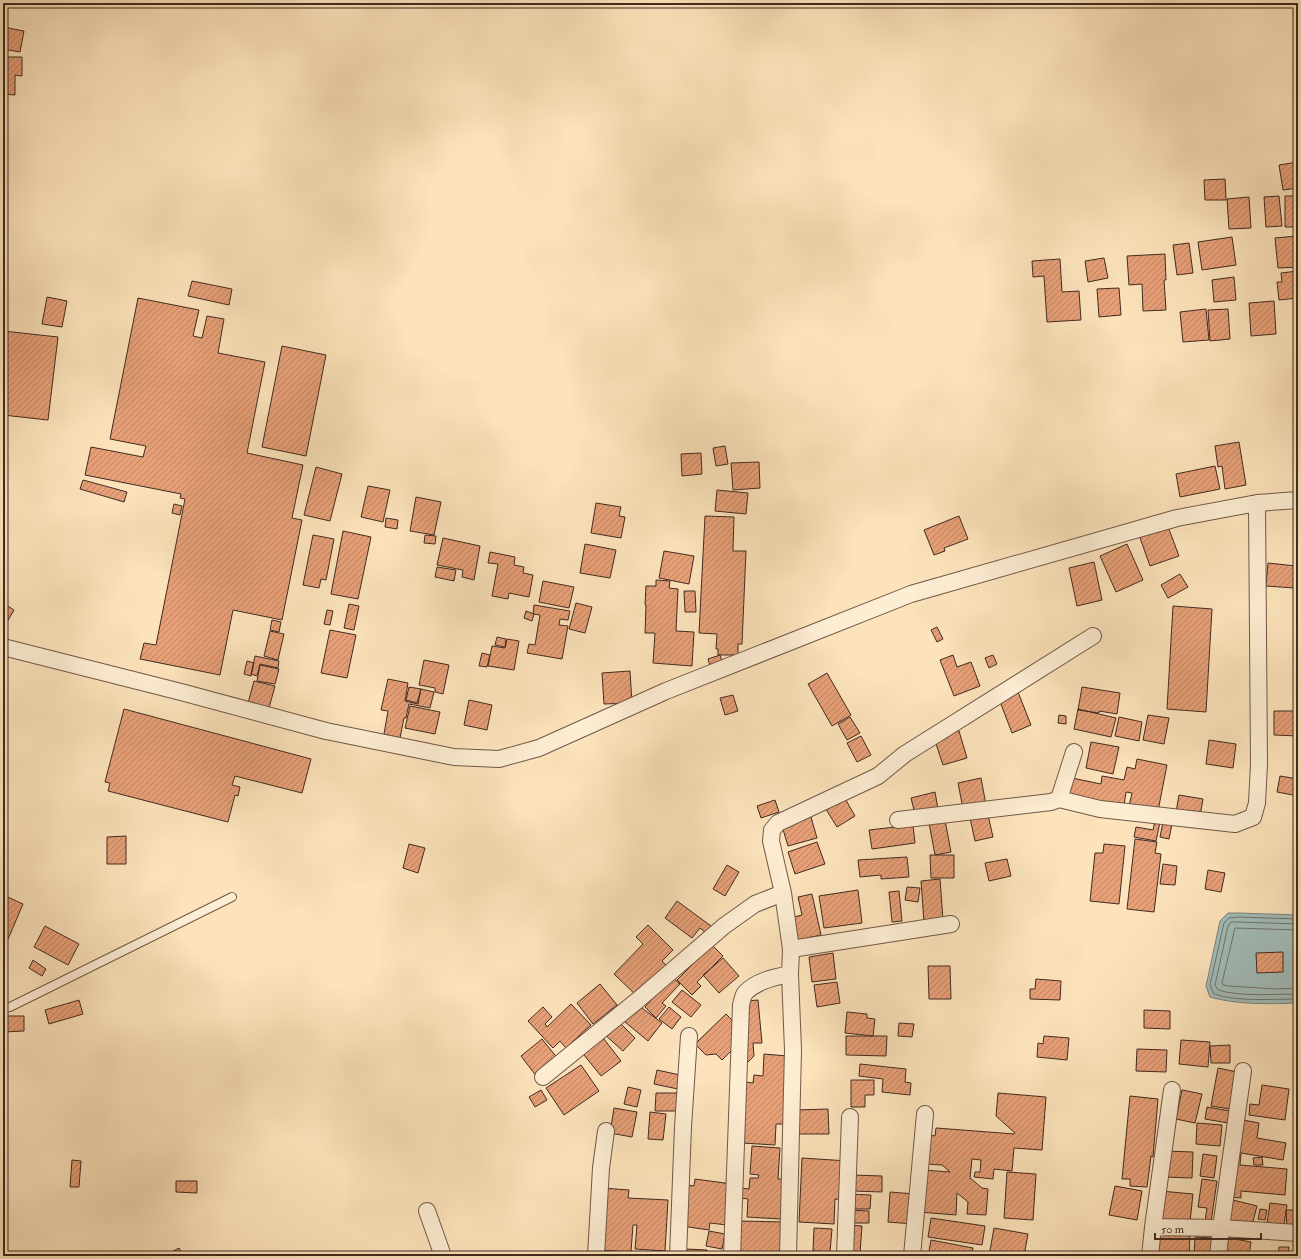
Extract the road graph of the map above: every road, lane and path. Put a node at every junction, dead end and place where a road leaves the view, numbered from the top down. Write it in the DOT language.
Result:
graph roads {
  1 [pos="1298,500"];
  2 [pos="1257,503"];
  3 [pos="1093,636"];
  4 [pos="3,647"];
  5 [pos="1074,752"];
  6 [pos="1059,799"];
  7 [pos="898,820"];
  8 [pos="783,893"];
  9 [pos="232,897"];
  10 [pos="951,924"];
  11 [pos="791,949"];
  12 [pos="790,974"];
  13 [pos="3,1009"];
  14 [pos="689,1036"];
  15 [pos="1243,1070"];
  16 [pos="543,1076"];
  17 [pos="1172,1090"];
  18 [pos="925,1114"];
  19 [pos="850,1117"];
  20 [pos="606,1131"];
  21 [pos="427,1211"];
  22 [pos="1153,1227"];
  23 [pos="1221,1228"];
  24 [pos="1298,1233"];
  25 [pos="443,1256"];
  26 [pos="596,1256"];
  27 [pos="678,1256"];
  28 [pos="732,1256"];
  29 [pos="788,1256"];
  30 [pos="845,1256"];
  31 [pos="912,1256"];
  32 [pos="1150,1256"];
  33 [pos="1218,1256"];
  1 -- 2 [label="street"];
  2 -- 4 [label="street"];
  2 -- 6 [label="street"];
  3 -- 8 [label="street"];
  5 -- 6 [label="street"];
  6 -- 7 [label="street"];
  8 -- 11 [label="street"];
  8 -- 16 [label="street"];
  9 -- 13 [label="lane"];
  10 -- 11 [label="street"];
  11 -- 12 [label="street"];
  12 -- 28 [label="street"];
  12 -- 29 [label="street"];
  14 -- 27 [label="street"];
  15 -- 23 [label="street"];
  17 -- 22 [label="street"];
  18 -- 31 [label="street"];
  19 -- 30 [label="street"];
  20 -- 26 [label="street"];
  21 -- 25 [label="street"];
  22 -- 23 [label="street"];
  22 -- 32 [label="street"];
  23 -- 24 [label="street"];
  23 -- 33 [label="street"];
}
